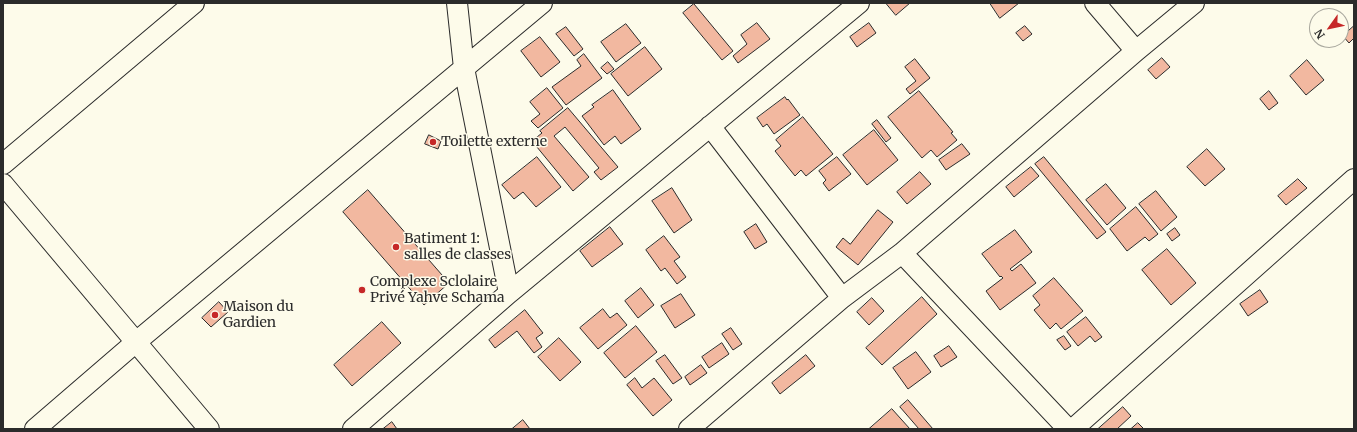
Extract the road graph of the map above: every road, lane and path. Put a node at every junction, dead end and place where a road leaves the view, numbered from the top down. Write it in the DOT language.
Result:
graph roads {
  1 [pos="194,3"];
  2 [pos="457,3"];
  3 [pos="542,3"];
  4 [pos="859,3"];
  5 [pos="1095,3"];
  6 [pos="1194,3"];
  7 [pos="1136,50"];
  8 [pos="464,68"];
  9 [pos="710,126"];
  10 [pos="3,164"];
  11 [pos="3,184"];
  12 [pos="1352,184"];
  13 [pos="902,253"];
  14 [pos="509,293"];
  15 [pos="842,298"];
  16 [pos="136,342"];
  17 [pos="35,429"];
  18 [pos="209,429"];
  19 [pos="353,429"];
  20 [pos="689,429"];
  21 [pos="1068,429"];
  22 [pos="1073,429"];
  1 -- 10 [label="street"];
  2 -- 8 [label="street"];
  3 -- 8 [label="street"];
  4 -- 9 [label="street"];
  5 -- 7 [label="street"];
  6 -- 7 [label="street"];
  7 -- 13 [label="street"];
  8 -- 14 [label="street"];
  8 -- 16 [label="street"];
  9 -- 14 [label="street"];
  9 -- 15 [label="street"];
  11 -- 16 [label="street"];
  12 -- 22 [label="street"];
  13 -- 15 [label="street"];
  13 -- 21 [label="street"];
  14 -- 19 [label="street"];
  15 -- 20 [label="street"];
  16 -- 17 [label="street"];
  16 -- 18 [label="street"];
}
